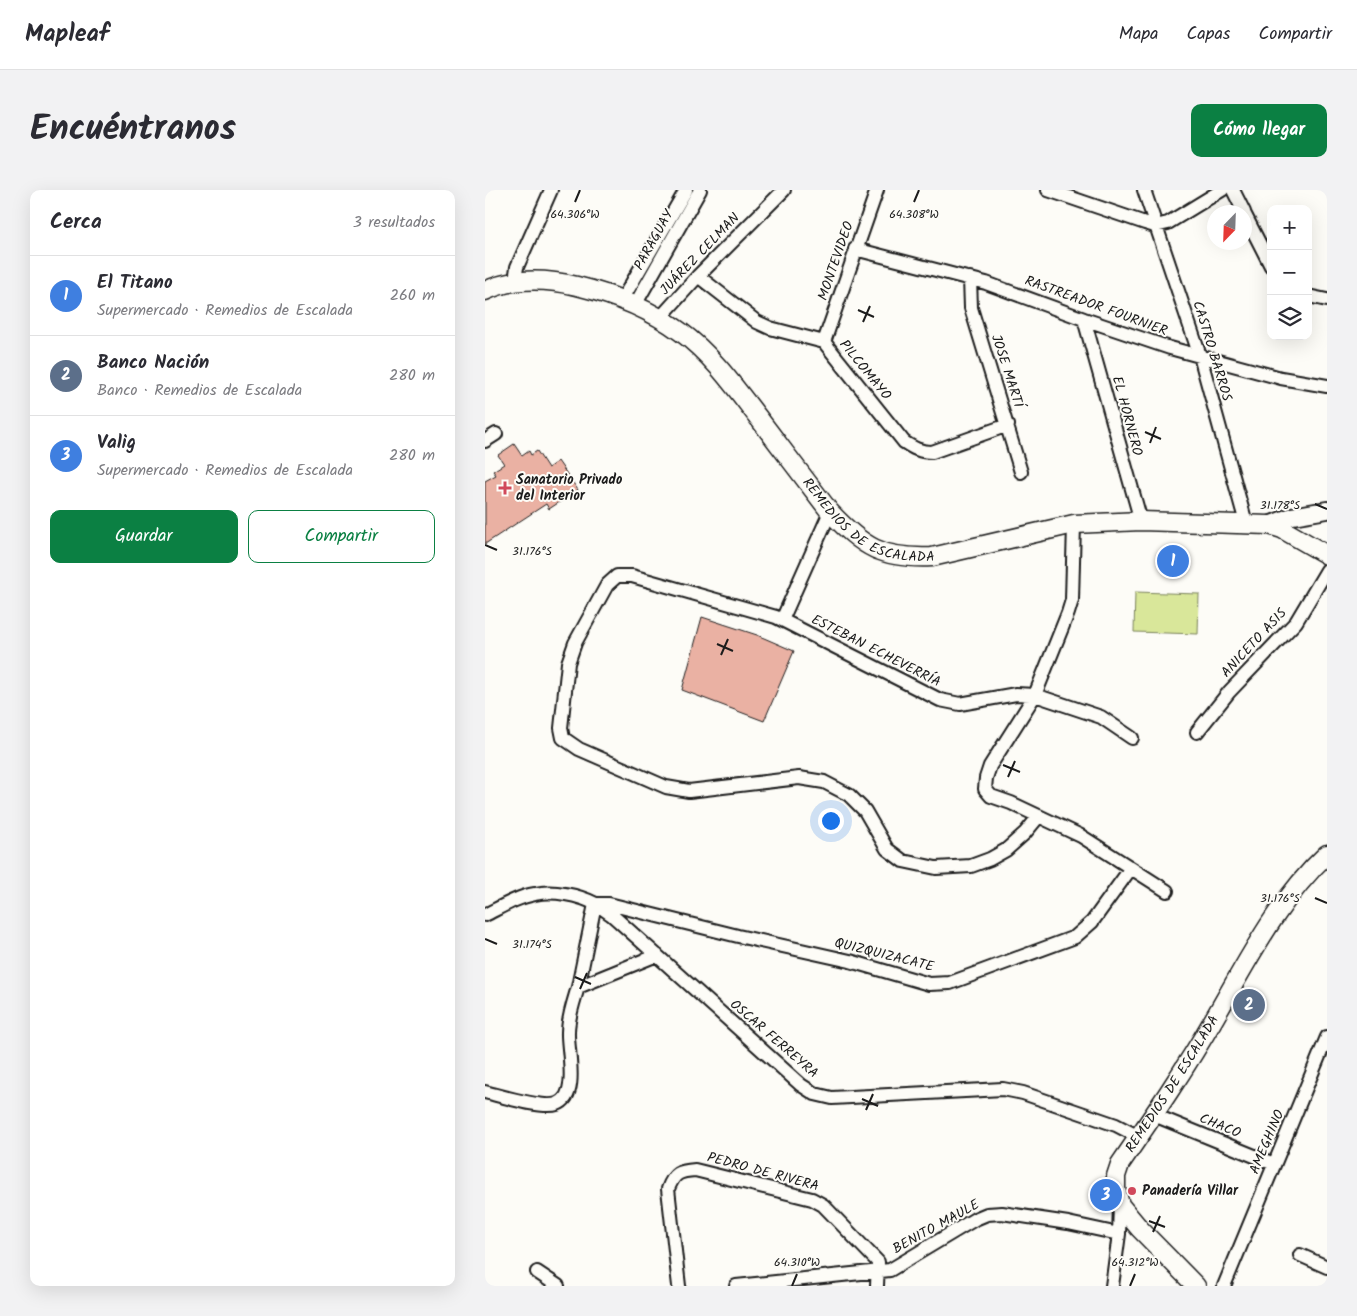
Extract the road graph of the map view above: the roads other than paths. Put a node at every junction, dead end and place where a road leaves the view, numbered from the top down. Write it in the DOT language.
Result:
graph roads {
  1 [pos="551,190"];
  2 [pos="687,190"];
  3 [pos="700,190"];
  4 [pos="784,190"];
  5 [pos="877,190"];
  6 [pos="1048,190"];
  7 [pos="1144,190"];
  8 [pos="1222,190"];
  9 [pos="1233,190"];
  10 [pos="1240,205"];
  11 [pos="1155,226"];
  12 [pos="1252,229"];
  13 [pos="855,249"];
  14 [pos="1267,258"];
  15 [pos="698,276"];
  16 [pos="970,278"];
  17 [pos="515,281"];
  18 [pos="485,291"];
  19 [pos="1312,297"];
  20 [pos="1327,300"];
  21 [pos="629,302"];
  22 [pos="660,318"];
  23 [pos="1084,319"];
  24 [pos="824,342"];
  25 [pos="1200,356"];
  26 [pos="1327,386"];
  27 [pos="1008,425"];
  28 [pos="496,434"];
  29 [pos="485,441"];
  30 [pos="1021,472"];
  31 [pos="1327,510"];
  32 [pos="830,512"];
  33 [pos="1141,521"];
  34 [pos="1246,523"];
  35 [pos="1074,524"];
  36 [pos="1269,525"];
  37 [pos="1327,555"];
  38 [pos="1327,570"];
  39 [pos="782,620"];
  40 [pos="1035,695"];
  41 [pos="1197,732"];
  42 [pos="1132,738"];
  43 [pos="1039,816"];
  44 [pos="1327,854"];
  45 [pos="1131,868"];
  46 [pos="1167,891"];
  47 [pos="595,904"];
  48 [pos="485,916"];
  49 [pos="657,955"];
  50 [pos="578,987"];
  51 [pos="1327,1037"];
  52 [pos="485,1092"];
  53 [pos="1154,1115"];
  54 [pos="1139,1137"];
  55 [pos="1274,1164"];
  56 [pos="1120,1204"];
  57 [pos="1119,1234"];
  58 [pos="1300,1255"];
  59 [pos="1327,1267"];
  60 [pos="879,1271"];
  61 [pos="537,1272"];
  62 [pos="558,1286"];
  63 [pos="679,1286"];
  64 [pos="736,1286"];
  65 [pos="877,1286"];
  66 [pos="1112,1286"];
  67 [pos="1196,1286"];
  68 [pos="1224,1286"];
  1 -- 17 [label="street"];
  2 -- 21 [label="street, PARAGUAY"];
  3 -- 21 [label="street, PARAGUAY"];
  4 -- 15 [label="street, JUÁREZ CELMAN"];
  5 -- 13 [label="street, MONTEVIDEO"];
  6 -- 11 [label="street"];
  7 -- 11 [label="street, CASTRO BARROS"];
  8 -- 11 [label="street"];
  9 -- 10 [label="street"];
  11 -- 25 [label="street, CASTRO BARROS"];
  12 -- 14 [label="street"];
  13 -- 16 [label="street, RASTREADOR FOURNIER"];
  13 -- 24 [label="street, MONTEVIDEO"];
  15 -- 22 [label="street, JUÁREZ CELMAN"];
  15 -- 24 [label="street, PILCOMAYO"];
  16 -- 23 [label="street, RASTREADOR FOURNIER"];
  16 -- 27 [label="street, JOSE MARTÍ"];
  17 -- 18 [label="main road, REMEDIOS DE ESCALADA"];
  17 -- 21 [label="main road, REMEDIOS DE ESCALADA"];
  19 -- 20 [label="street"];
  21 -- 22 [label="main road, REMEDIOS DE ESCALADA"];
  22 -- 32 [label="main road, REMEDIOS DE ESCALADA"];
  23 -- 25 [label="street, RASTREADOR FOURNIER"];
  23 -- 33 [label="street, EL HORNERO"];
  24 -- 27 [label="street, PILCOMAYO"];
  25 -- 26 [label="street, RASTREADOR FOURNIER"];
  25 -- 34 [label="street, CASTRO BARROS"];
  27 -- 30 [label="street, JOSE MARTÍ"];
  28 -- 29 [label="street"];
  31 -- 36 [label="street"];
  32 -- 35 [label="main road, REMEDIOS DE ESCALADA"];
  32 -- 39 [label="street"];
  33 -- 34 [label="main road, REMEDIOS DE ESCALADA"];
  33 -- 35 [label="main road, REMEDIOS DE ESCALADA"];
  34 -- 36 [label="main road, REMEDIOS DE ESCALADA"];
  35 -- 40 [label="street"];
  36 -- 37 [label="main road, REMEDIOS DE ESCALADA"];
  38 -- 41 [label="street, ANICETO ASIS"];
  39 -- 40 [label="street, ESTEBAN ECHEVERRÍA"];
  39 -- 43 [label="street, ESTEBAN ECHEVERRÍA"];
  40 -- 42 [label="street, ESTEBAN ECHEVERRÍA"];
  40 -- 43 [label="street"];
  43 -- 45 [label="street"];
  44 -- 53 [label="main road, REMEDIOS DE ESCALADA"];
  45 -- 46 [label="street"];
  45 -- 47 [label="street, QUIZQUIZACATE"];
  47 -- 48 [label="street, OSCAR FERREYRA"];
  47 -- 49 [label="street, OSCAR FERREYRA"];
  47 -- 50 [label="street"];
  49 -- 50 [label="street"];
  49 -- 54 [label="street, OSCAR FERREYRA"];
  50 -- 52 [label="street"];
  51 -- 55 [label="street, AMEGHINO"];
  53 -- 54 [label="main road, REMEDIOS DE ESCALADA"];
  53 -- 55 [label="street, CHACO"];
  54 -- 56 [label="main road, REMEDIOS DE ESCALADA"];
  55 -- 68 [label="street, AMEGHINO"];
  56 -- 57 [label="street"];
  56 -- 67 [label="main road, REMEDIOS DE ESCALADA"];
  57 -- 60 [label="street, BENITO MAULE"];
  57 -- 66 [label="street"];
  58 -- 59 [label="street"];
  60 -- 63 [label="street, PEDRO DE RIVERA"];
  60 -- 64 [label="street, BENITO MAULE"];
  60 -- 65 [label="street"];
  61 -- 62 [label="street"];
}
